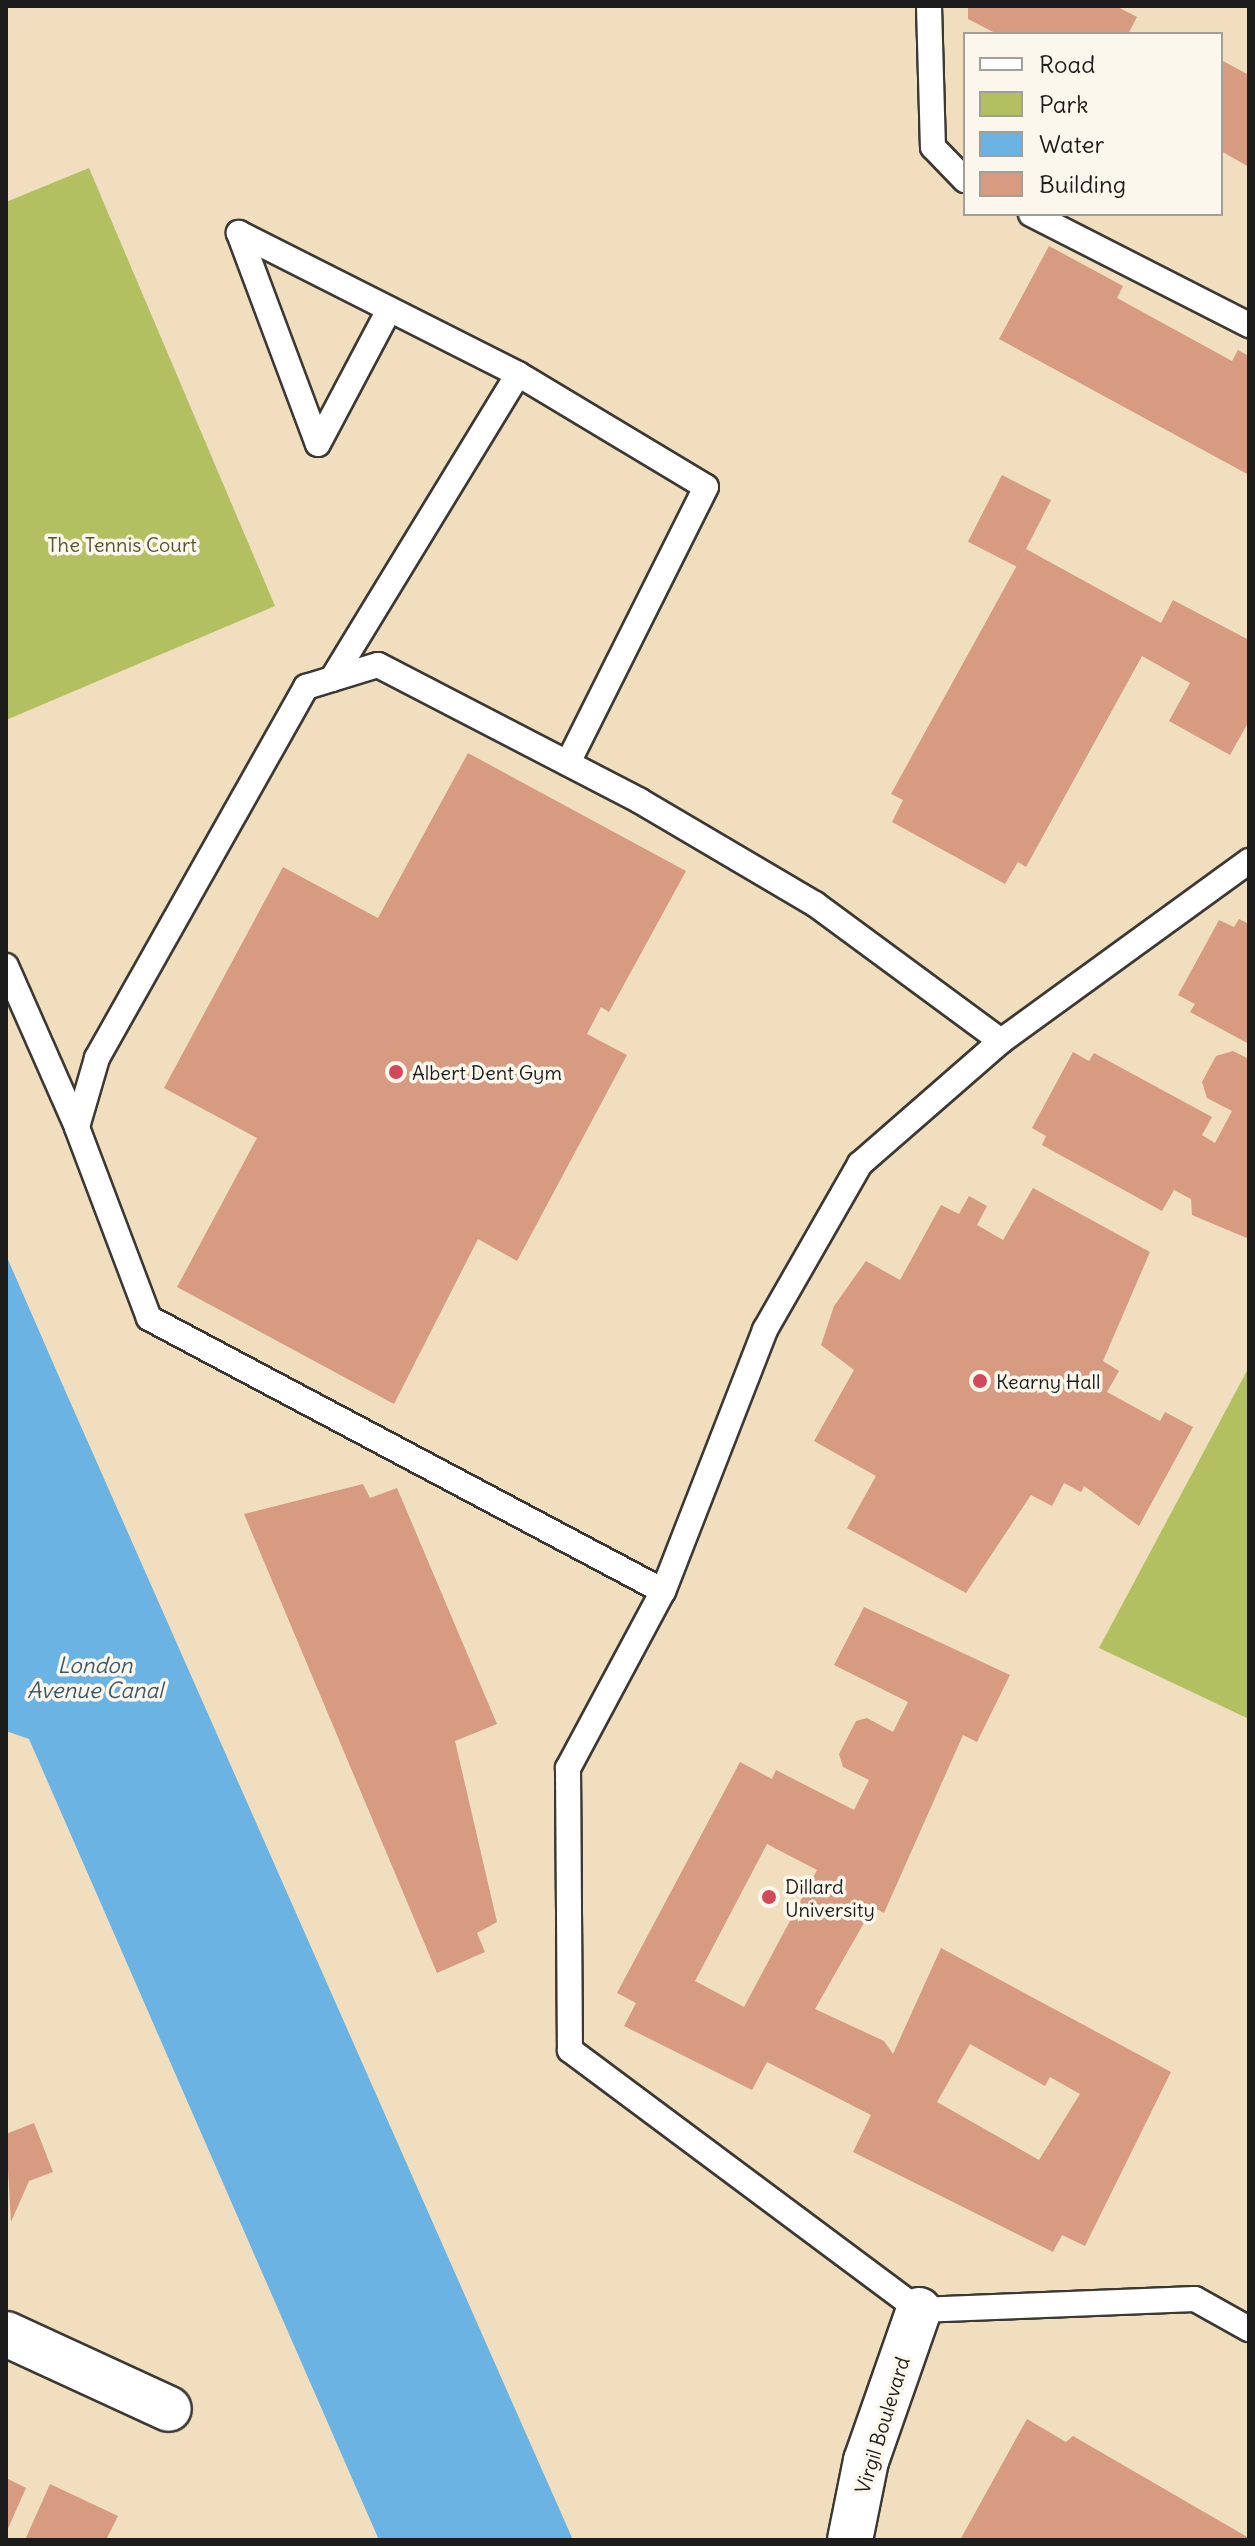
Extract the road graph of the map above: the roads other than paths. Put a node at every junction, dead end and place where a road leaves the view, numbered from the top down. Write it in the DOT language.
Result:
graph roads {
  1 [pos="929,6"];
  2 [pos="963,178"];
  3 [pos="1035,216"];
  4 [pos="389,310"];
  5 [pos="1249,325"];
  6 [pos="518,374"];
  7 [pos="332,679"];
  8 [pos="568,763"];
  9 [pos="1249,861"];
  10 [pos="6,966"];
  11 [pos="1001,1041"];
  12 [pos="77,1127"];
  13 [pos="663,1591"];
  14 [pos="919,2310"];
  15 [pos="1249,2329"];
  16 [pos="6,2334"];
  17 [pos="169,2409"];
  18 [pos="850,2540"];
  1 -- 2 [label="lane"];
  3 -- 5 [label="lane"];
  4 -- 4 [label="lane"];
  4 -- 6 [label="lane"];
  6 -- 7 [label="lane"];
  6 -- 8 [label="lane"];
  7 -- 8 [label="lane"];
  7 -- 12 [label="lane"];
  8 -- 11 [label="lane"];
  9 -- 11 [label="lane"];
  10 -- 12 [label="lane"];
  11 -- 13 [label="lane"];
  12 -- 13 [label="lane"];
  13 -- 14 [label="lane"];
  14 -- 15 [label="lane"];
  14 -- 18 [label="street, Virgil Boulevard"];
  16 -- 17 [label="street"];
}
